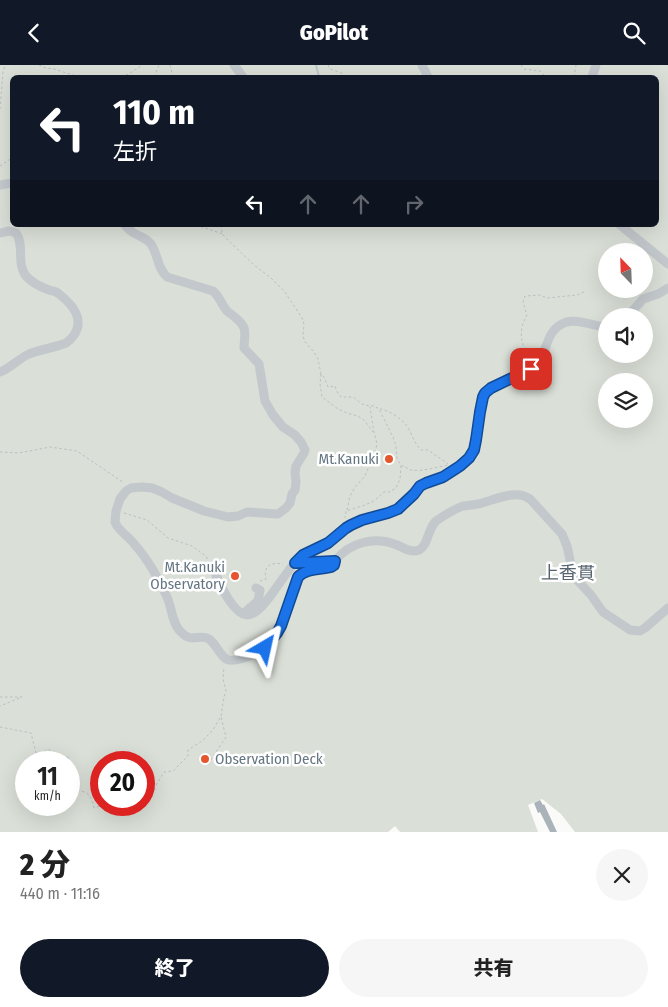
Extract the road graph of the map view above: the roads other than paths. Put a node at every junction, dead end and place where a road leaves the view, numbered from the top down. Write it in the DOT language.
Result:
graph roads {
  1 [pos="126,227"];
  2 [pos="622,227"];
  3 [pos="0,233"];
  4 [pos="668,264"];
  5 [pos="668,288"];
  6 [pos="635,308"];
  7 [pos="598,326"];
  8 [pos="0,372"];
  9 [pos="335,561"];
  10 [pos="292,566"];
  11 [pos="216,575"];
  12 [pos="257,584"];
  13 [pos="668,608"];
  14 [pos="243,614"];
  1 -- 9 [label="street"];
  2 -- 4 [label="street"];
  3 -- 8 [label="street"];
  5 -- 6 [label="street"];
  7 -- 10 [label="street"];
  9 -- 10 [label="street"];
  9 -- 13 [label="street"];
  10 -- 14 [label="street"];
  11 -- 14 [label="street"];
  12 -- 14 [label="street"];
}
